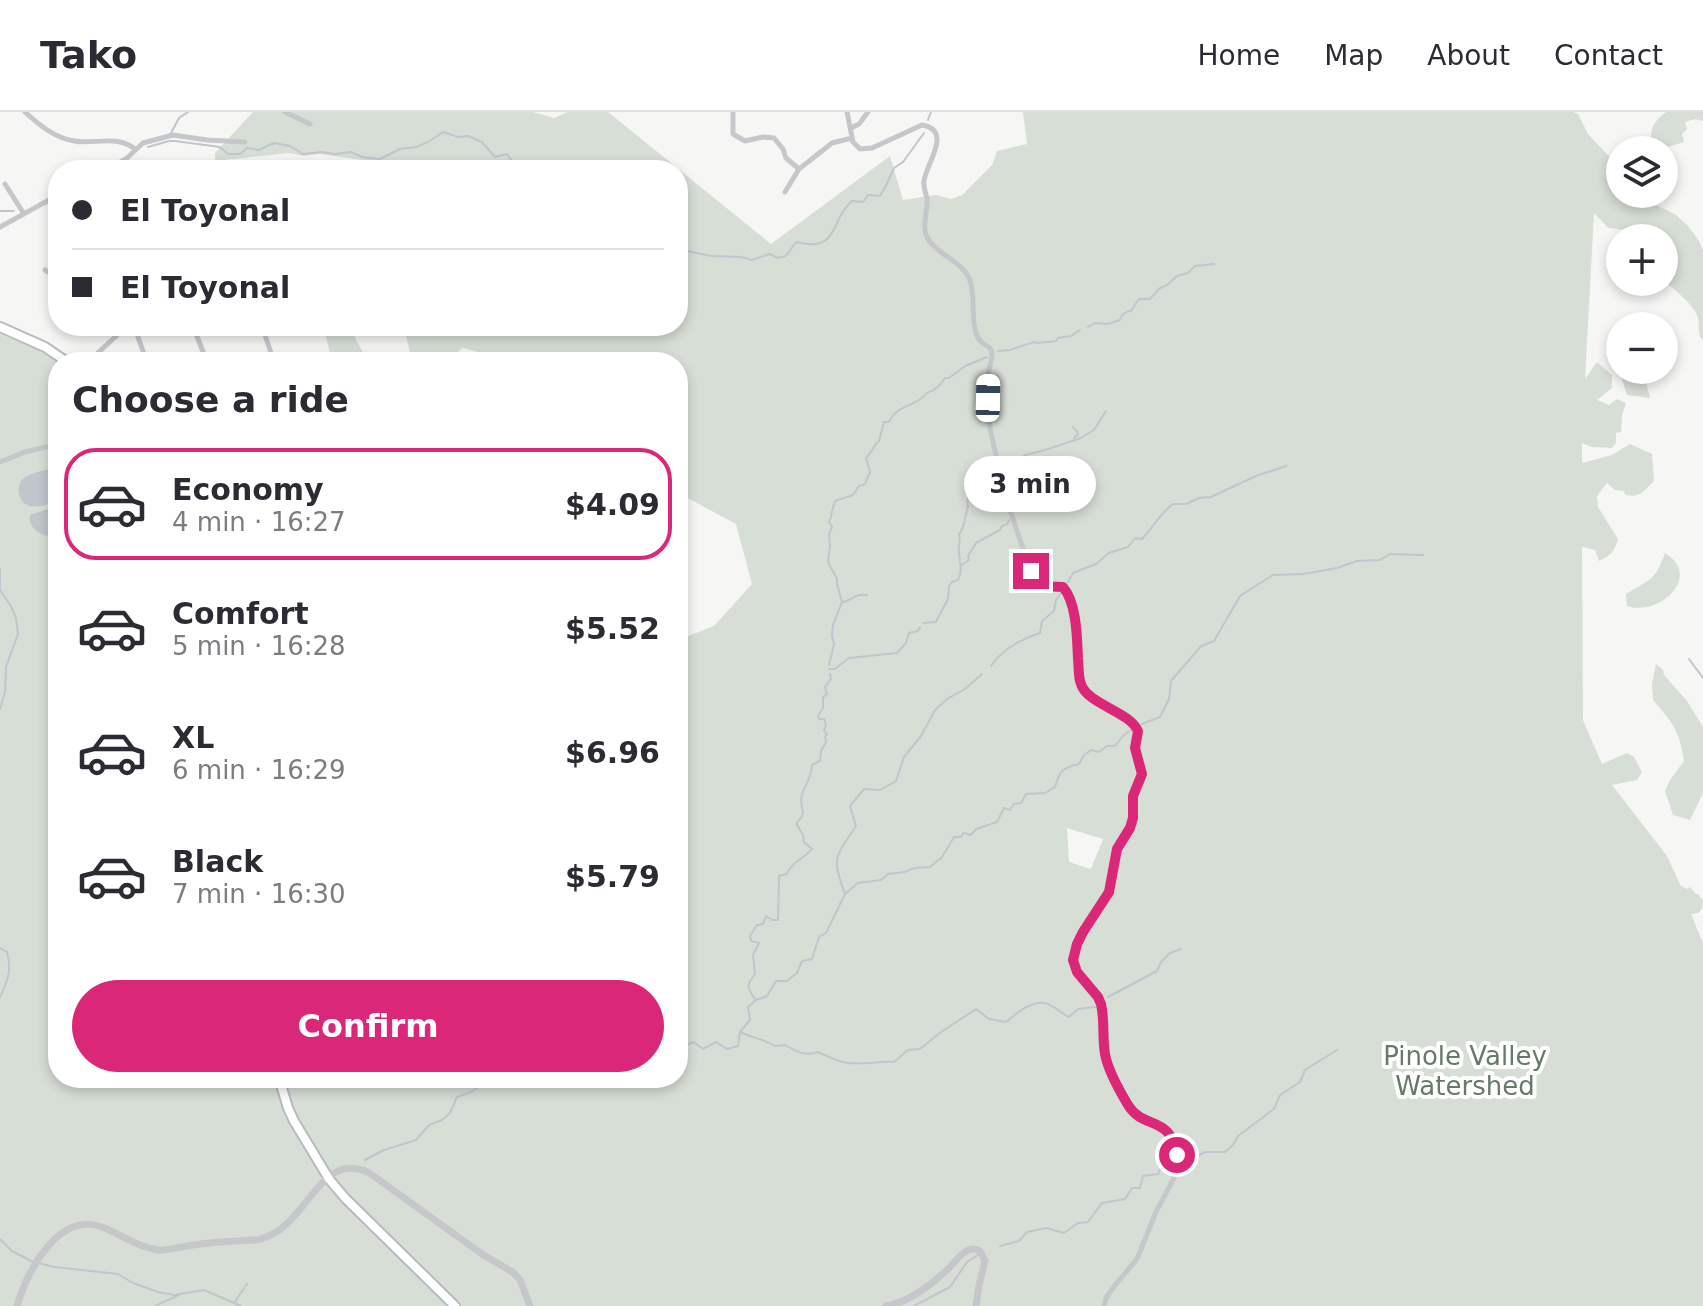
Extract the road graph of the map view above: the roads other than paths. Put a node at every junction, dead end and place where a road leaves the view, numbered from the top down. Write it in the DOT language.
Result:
graph roads {
  1 [pos="25,112"];
  2 [pos="285,112"];
  3 [pos="733,112"];
  4 [pos="847,112"];
  5 [pos="868,112"];
  6 [pos="310,124"];
  7 [pos="851,128"];
  8 [pos="852,138"];
  9 [pos="245,142"];
  10 [pos="135,149"];
  11 [pos="124,160"];
  12 [pos="799,169"];
  13 [pos="5,184"];
  14 [pos="785,192"];
  15 [pos="48,201"];
  16 [pos="24,214"];
  17 [pos="0,227"];
  18 [pos="45,270"];
  19 [pos="48,272"];
  20 [pos="0,327"];
  21 [pos="116,336"];
  22 [pos="52,352"];
  23 [pos="99,352"];
  24 [pos="48,446"];
  25 [pos="0,462"];
  26 [pos="282,1088"];
  27 [pos="329,1179"];
  28 [pos="17,1306"];
  29 [pos="455,1306"];
  30 [pos="530,1306"];
  31 [pos="886,1306"];
  32 [pos="976,1306"];
  33 [pos="1104,1306"];
  1 -- 10 [label="street"];
  2 -- 6 [label="street"];
  3 -- 12 [label="street"];
  4 -- 7 [label="street"];
  5 -- 7 [label="street"];
  7 -- 8 [label="street"];
  8 -- 12 [label="street"];
  8 -- 33 [label="street"];
  9 -- 10 [label="street"];
  10 -- 11 [label="street"];
  12 -- 14 [label="street"];
  13 -- 16 [label="street"];
  15 -- 16 [label="street"];
  16 -- 17 [label="street"];
  18 -- 19 [label="street"];
  20 -- 22 [label="main road"];
  21 -- 23 [label="street"];
  24 -- 25 [label="street"];
  26 -- 27 [label="main road"];
  27 -- 28 [label="street"];
  27 -- 29 [label="main road"];
  27 -- 30 [label="street"];
  31 -- 32 [label="street"];
}
